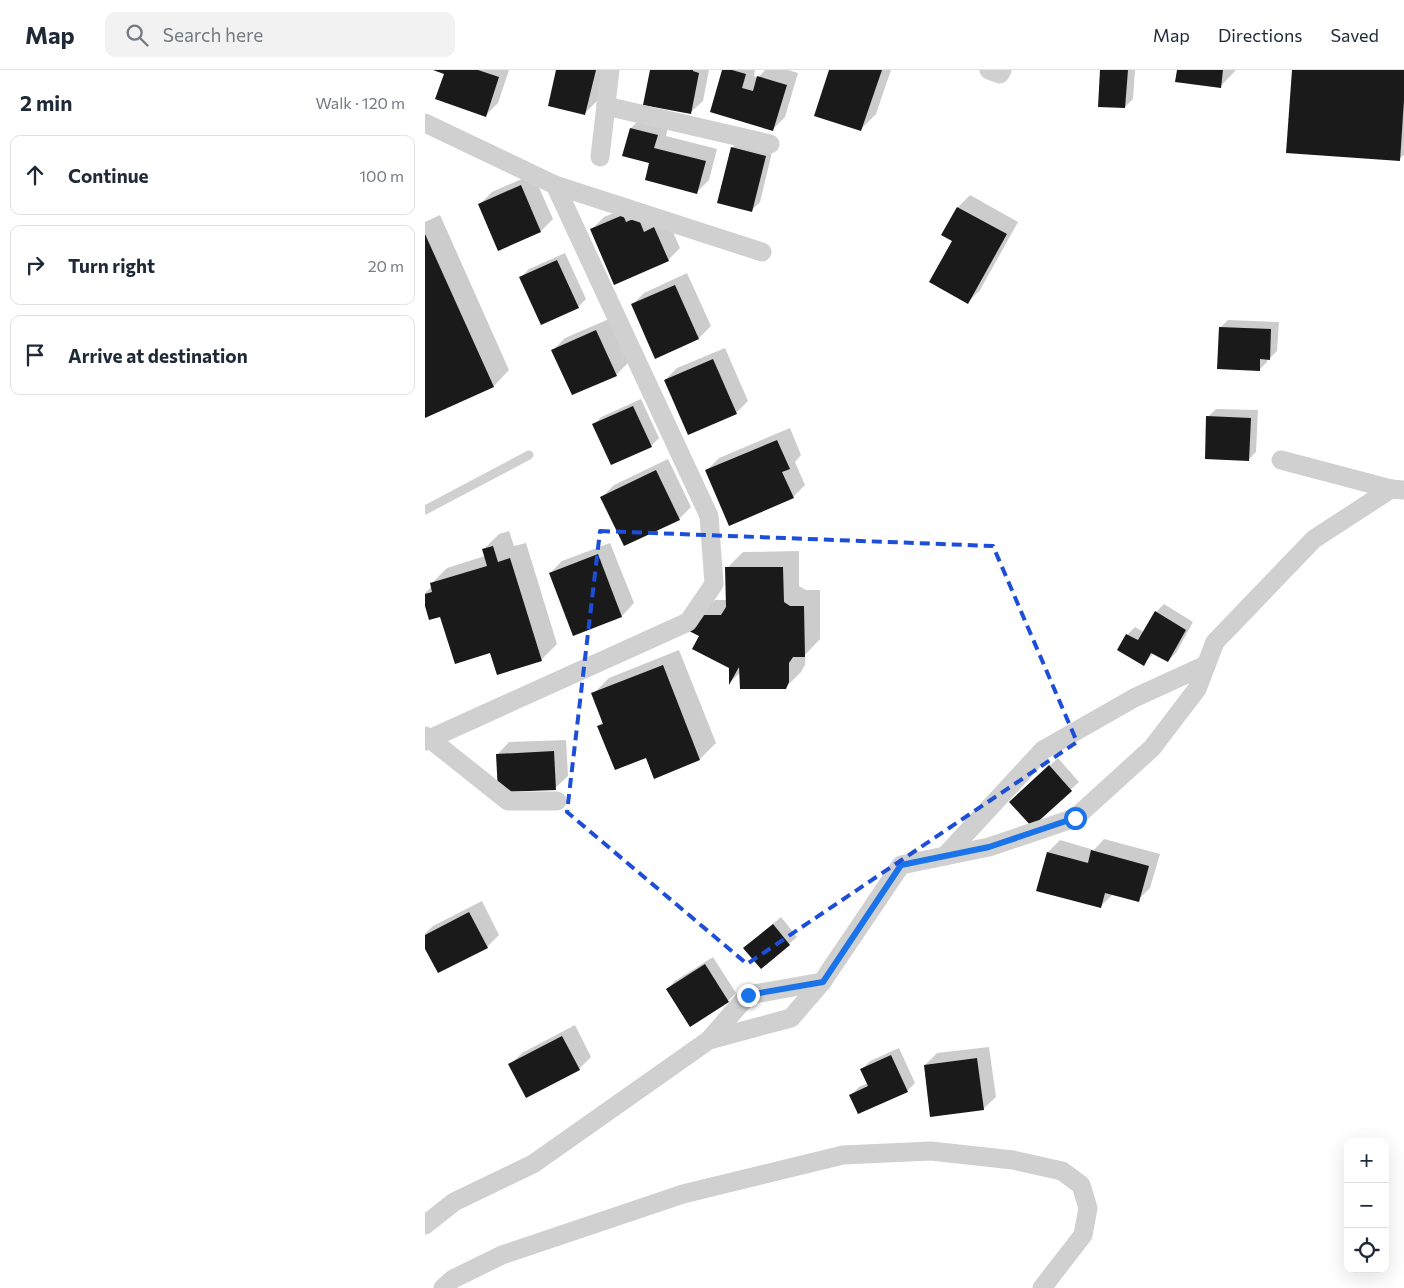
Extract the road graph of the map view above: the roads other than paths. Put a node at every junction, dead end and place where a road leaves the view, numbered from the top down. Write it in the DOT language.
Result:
graph roads {
  1 [pos="611,70"];
  2 [pos="606,106"];
  3 [pos="425,123"];
  4 [pos="770,144"];
  5 [pos="600,157"];
  6 [pos="555,185"];
  7 [pos="763,252"];
  8 [pos="529,455"];
  9 [pos="1281,460"];
  10 [pos="1398,490"];
  11 [pos="425,510"];
  12 [pos="1206,665"];
  13 [pos="427,739"];
  14 [pos="557,801"];
  15 [pos="945,856"];
  16 [pos="823,982"];
  17 [pos="709,1040"];
  18 [pos="425,1225"];
  19 [pos="443,1288"];
  20 [pos="1042,1288"];
  1 -- 2 [label="street"];
  2 -- 4 [label="street"];
  2 -- 5 [label="street"];
  3 -- 6 [label="street"];
  6 -- 7 [label="street"];
  6 -- 13 [label="street"];
  8 -- 11 [label="lane"];
  9 -- 10 [label="street"];
  10 -- 12 [label="street"];
  12 -- 15 [label="street"];
  12 -- 15 [label="street"];
  13 -- 14 [label="street"];
  15 -- 16 [label="street"];
  16 -- 17 [label="street"];
  16 -- 17 [label="street"];
  17 -- 18 [label="street"];
  19 -- 20 [label="street"];
}
